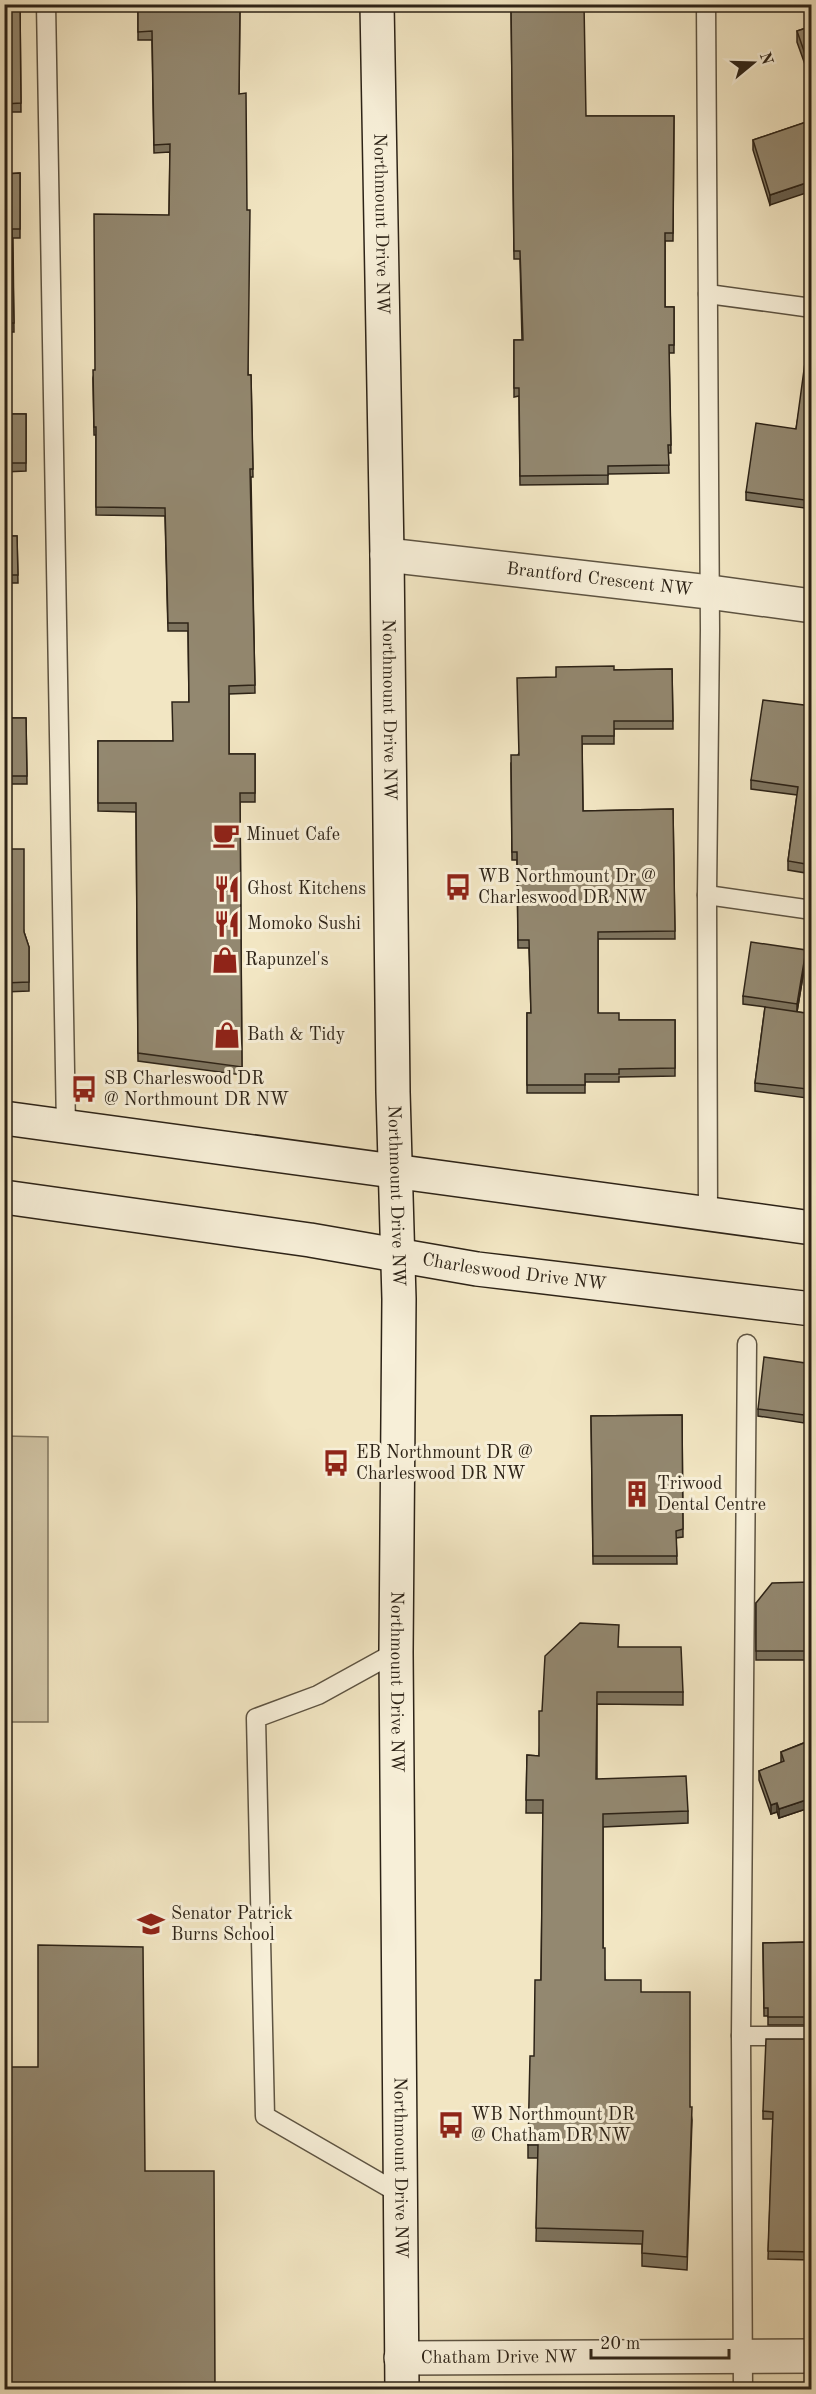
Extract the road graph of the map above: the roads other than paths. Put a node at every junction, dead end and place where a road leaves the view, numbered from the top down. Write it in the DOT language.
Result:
graph roads {
  1 [pos="46,4"];
  2 [pos="377,4"];
  3 [pos="706,4"];
  4 [pos="708,294"];
  5 [pos="812,308"];
  6 [pos="387,555"];
  7 [pos="709,592"];
  8 [pos="812,606"];
  9 [pos="707,896"];
  10 [pos="812,910"];
  11 [pos="4,1118"];
  12 [pos="66,1127"];
  13 [pos="395,1172"];
  14 [pos="4,1197"];
  15 [pos="708,1214"];
  16 [pos="812,1228"];
  17 [pos="397,1254"];
  18 [pos="812,1309"];
  19 [pos="747,1344"];
  20 [pos="396,1652"];
  21 [pos="741,2036"];
  22 [pos="812,2036"];
  23 [pos="400,2194"];
  24 [pos="742,2356"];
  25 [pos="812,2356"];
  26 [pos="401,2374"];
  27 [pos="743,2390"];
  1 -- 12 [label="lane"];
  2 -- 6 [label="street, Northmount Drive NW"];
  3 -- 4 [label="lane"];
  4 -- 5 [label="lane"];
  4 -- 7 [label="lane"];
  6 -- 7 [label="street, Brantford Crescent NW"];
  6 -- 13 [label="street, Northmount Drive NW"];
  7 -- 8 [label="street, Brantford Crescent NW"];
  7 -- 9 [label="lane"];
  9 -- 10 [label="lane"];
  9 -- 15 [label="lane"];
  11 -- 12 [label="street"];
  12 -- 13 [label="street"];
  13 -- 15 [label="street"];
  13 -- 17 [label="street, Northmount Drive NW"];
  14 -- 17 [label="street, Charleswood Drive NW"];
  15 -- 16 [label="street"];
  17 -- 18 [label="street, Charleswood Drive NW"];
  17 -- 20 [label="street, Northmount Drive NW"];
  19 -- 21 [label="lane"];
  20 -- 23 [label="street, Northmount Drive NW"];
  20 -- 23 [label="lane"];
  21 -- 22 [label="lane"];
  21 -- 24 [label="lane"];
  23 -- 26 [label="street, Northmount Drive NW"];
  24 -- 25 [label="street, Chatham Drive NW"];
  24 -- 26 [label="street, Chatham Drive NW"];
  24 -- 27 [label="lane"];
}
